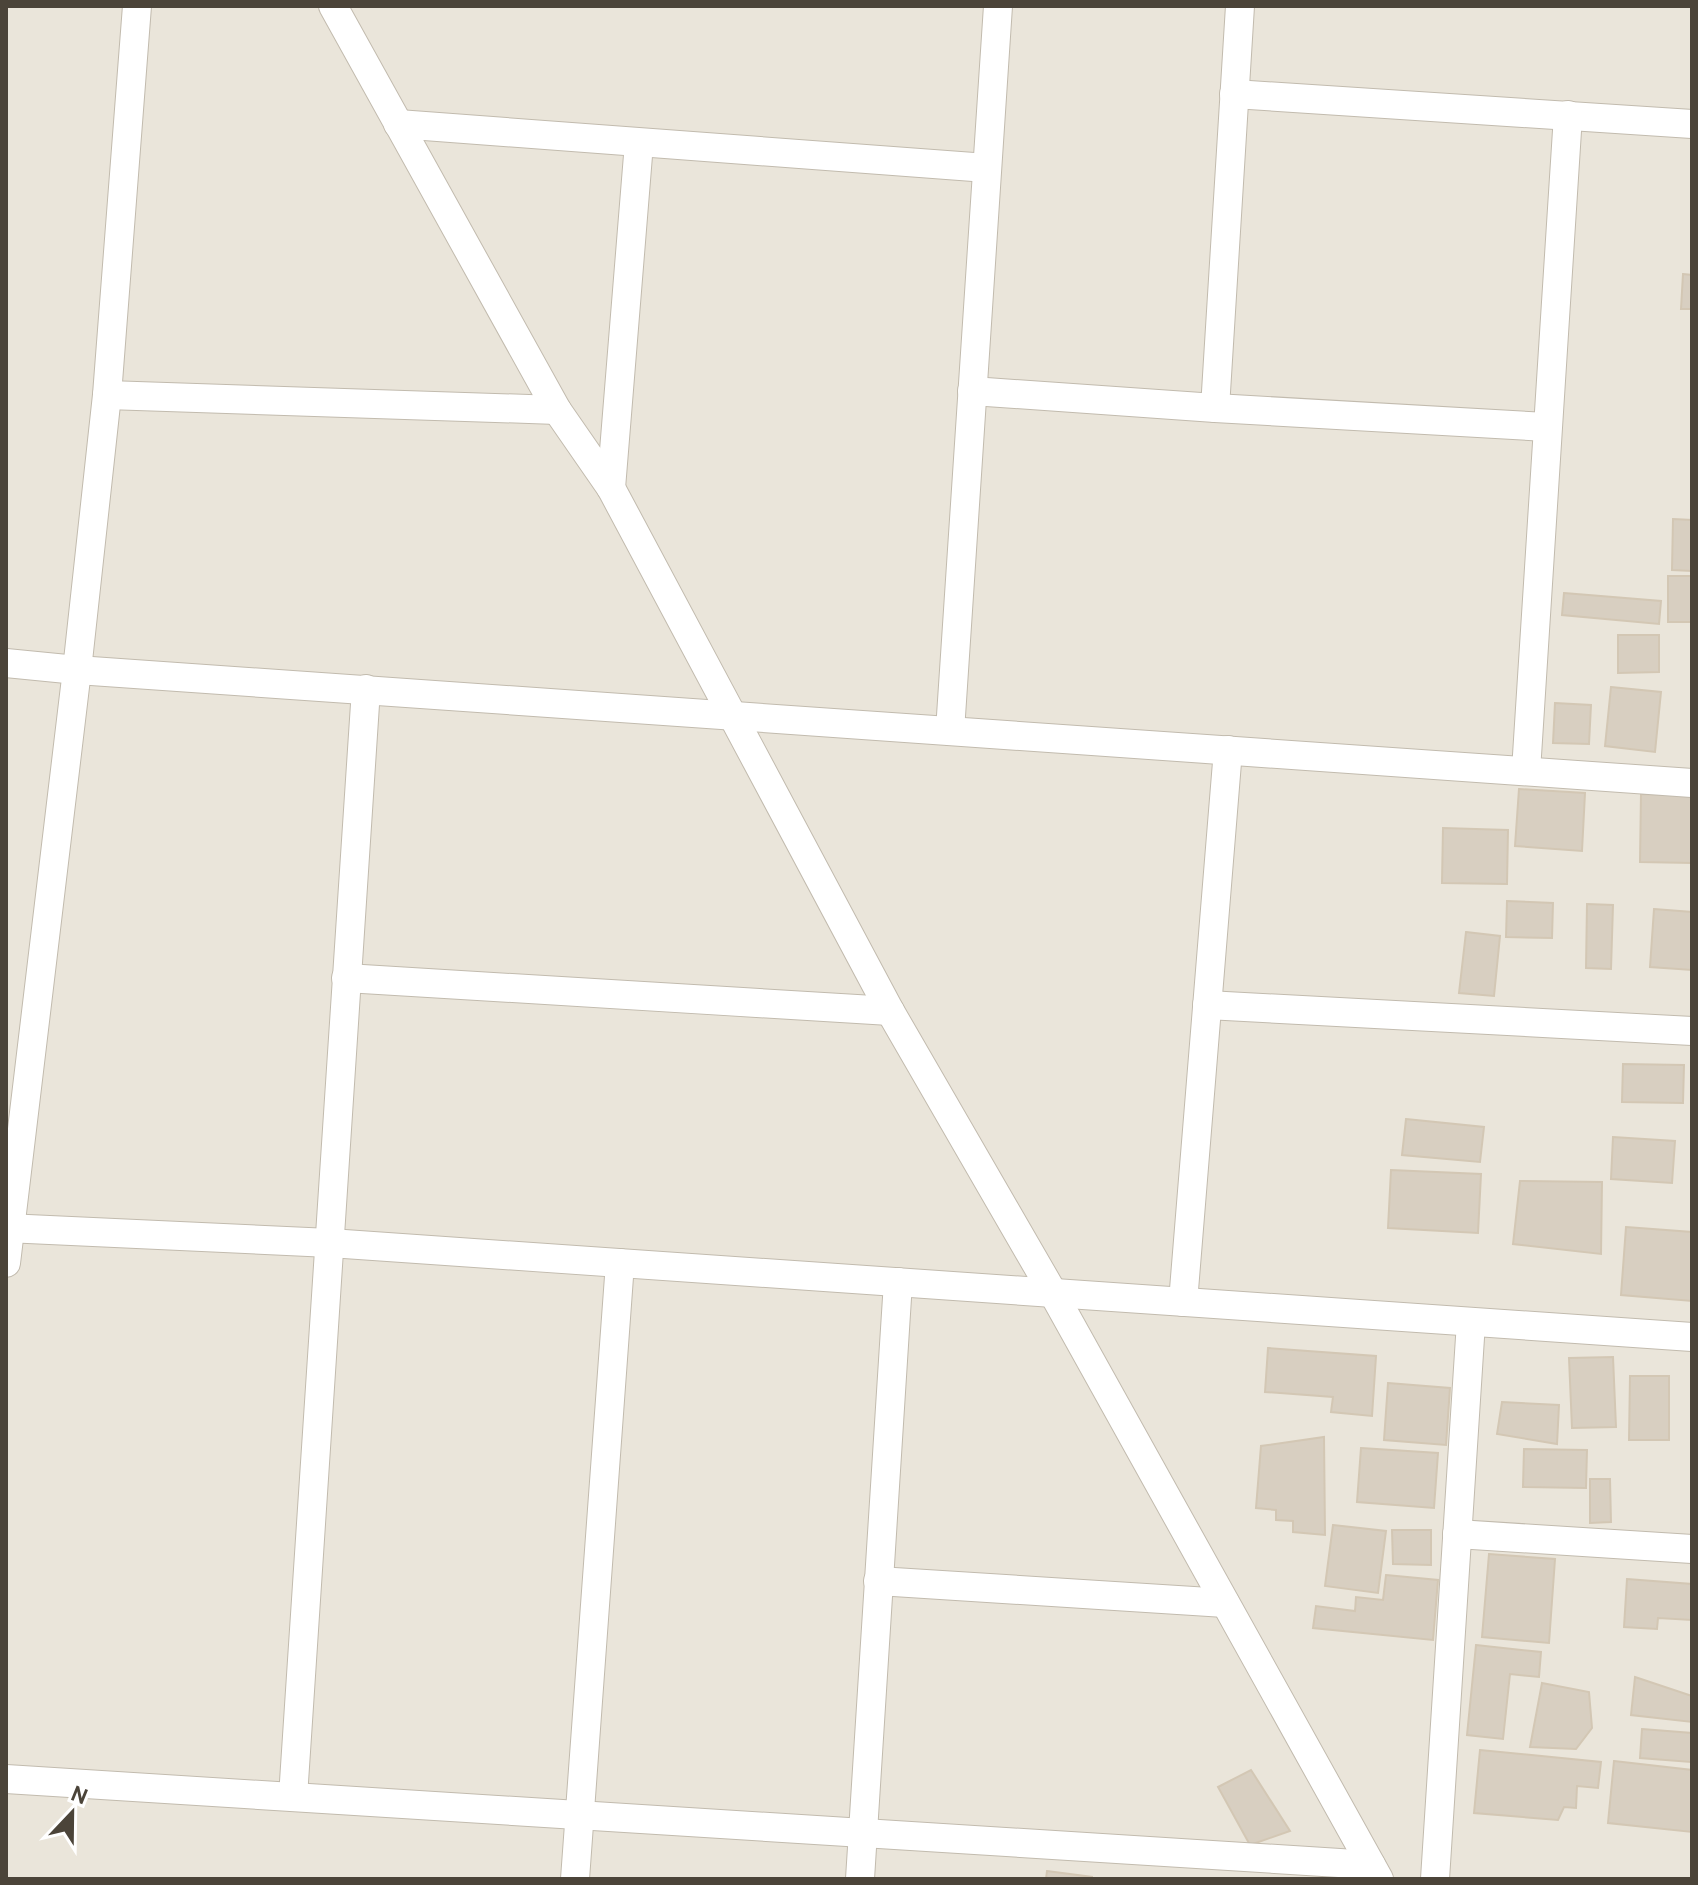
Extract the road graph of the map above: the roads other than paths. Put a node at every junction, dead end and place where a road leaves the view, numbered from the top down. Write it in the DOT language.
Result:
graph roads {
  1 [pos="137,6"];
  2 [pos="333,6"];
  3 [pos="998,6"];
  4 [pos="1240,6"];
  5 [pos="1234,94"];
  6 [pos="1568,115"];
  7 [pos="398,124"];
  8 [pos="1692,124"];
  9 [pos="639,143"];
  10 [pos="987,168"];
  11 [pos="972,391"];
  12 [pos="107,395"];
  13 [pos="1215,408"];
  14 [pos="557,410"];
  15 [pos="1547,427"];
  16 [pos="611,488"];
  17 [pos="6,663"];
  18 [pos="77,670"];
  19 [pos="366,689"];
  20 [pos="732,716"];
  21 [pos="950,731"];
  22 [pos="1228,750"];
  23 [pos="1526,771"];
  24 [pos="1692,783"];
  25 [pos="346,978"];
  26 [pos="1207,1005"];
  27 [pos="890,1011"];
  28 [pos="1692,1031"];
  29 [pos="9,1228"];
  30 [pos="330,1243"];
  31 [pos="6,1263"];
  32 [pos="620,1263"];
  33 [pos="898,1282"];
  34 [pos="1053,1293"];
  35 [pos="1183,1302"];
  36 [pos="1471,1322"];
  37 [pos="1692,1337"];
  38 [pos="1457,1534"];
  39 [pos="1692,1549"];
  40 [pos="878,1581"];
  41 [pos="1225,1603"];
  42 [pos="6,1779"];
  43 [pos="293,1797"];
  44 [pos="580,1816"];
  45 [pos="863,1833"];
  46 [pos="1375,1872"];
  47 [pos="575,1879"];
  48 [pos="860,1879"];
  49 [pos="1435,1879"];
  1 -- 12 [label="street"];
  2 -- 7 [label="street"];
  3 -- 10 [label="street"];
  4 -- 5 [label="street"];
  5 -- 6 [label="street"];
  5 -- 13 [label="street"];
  6 -- 8 [label="street"];
  6 -- 15 [label="street"];
  7 -- 9 [label="street"];
  7 -- 14 [label="street"];
  9 -- 10 [label="street"];
  9 -- 16 [label="street"];
  10 -- 11 [label="street"];
  11 -- 13 [label="street"];
  11 -- 21 [label="street"];
  12 -- 14 [label="street"];
  12 -- 18 [label="street"];
  13 -- 15 [label="street"];
  14 -- 16 [label="street"];
  15 -- 23 [label="street"];
  16 -- 20 [label="street"];
  17 -- 18 [label="street"];
  18 -- 19 [label="street"];
  18 -- 29 [label="street"];
  19 -- 20 [label="street"];
  19 -- 25 [label="street"];
  20 -- 21 [label="street"];
  20 -- 27 [label="street"];
  21 -- 22 [label="street"];
  22 -- 23 [label="street"];
  22 -- 26 [label="street"];
  23 -- 24 [label="street"];
  25 -- 27 [label="street"];
  25 -- 30 [label="street"];
  26 -- 28 [label="street"];
  26 -- 35 [label="street"];
  27 -- 34 [label="street"];
  29 -- 30 [label="street"];
  29 -- 31 [label="street"];
  30 -- 32 [label="street"];
  30 -- 43 [label="street"];
  32 -- 33 [label="street"];
  32 -- 44 [label="street"];
  33 -- 34 [label="street"];
  33 -- 40 [label="street"];
  34 -- 35 [label="street"];
  34 -- 41 [label="street"];
  35 -- 36 [label="street"];
  36 -- 37 [label="street"];
  36 -- 38 [label="street"];
  38 -- 39 [label="street"];
  38 -- 49 [label="street"];
  40 -- 41 [label="street"];
  40 -- 45 [label="street"];
  41 -- 46 [label="street"];
  42 -- 43 [label="street"];
  43 -- 44 [label="street"];
  44 -- 45 [label="street"];
  44 -- 47 [label="street"];
  45 -- 46 [label="street"];
  45 -- 48 [label="street"];
}
